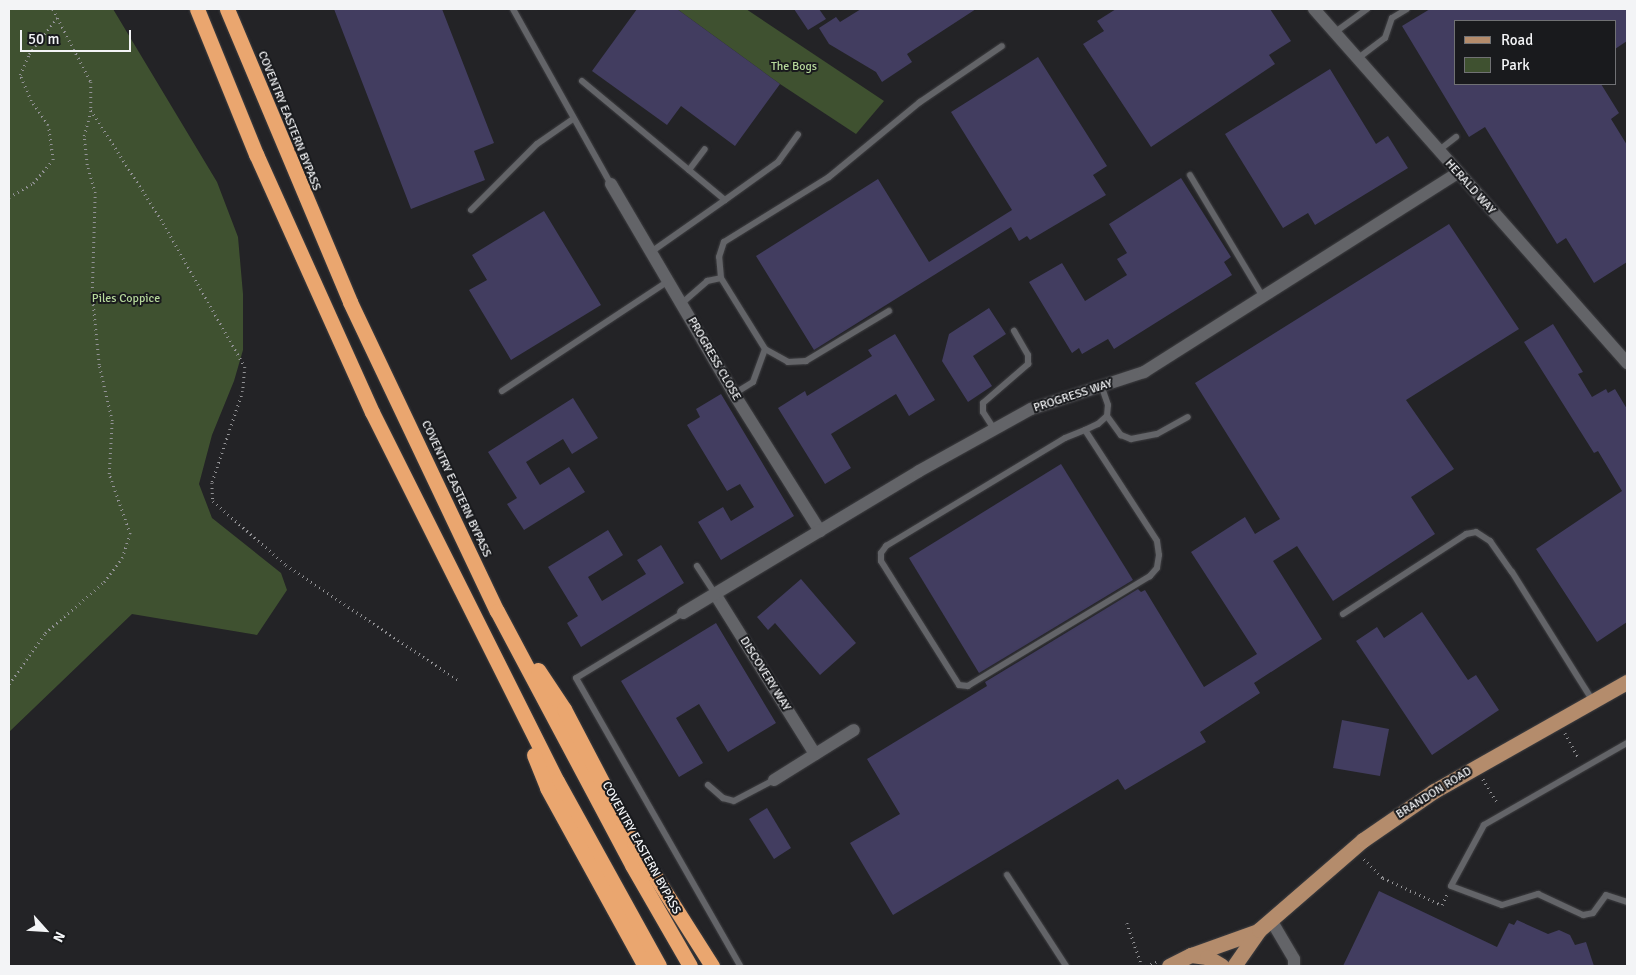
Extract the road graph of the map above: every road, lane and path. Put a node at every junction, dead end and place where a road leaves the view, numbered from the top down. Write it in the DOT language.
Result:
graph roads {
  1 [pos="54,9"];
  2 [pos="197,9"];
  3 [pos="228,9"];
  4 [pos="513,9"];
  5 [pos="1314,9"];
  6 [pos="1367,9"];
  7 [pos="1407,9"];
  8 [pos="1358,11"];
  9 [pos="57,18"];
  10 [pos="1333,34"];
  11 [pos="1002,46"];
  12 [pos="1356,60"];
  13 [pos="582,81"];
  14 [pos="91,110"];
  15 [pos="573,119"];
  16 [pos="798,134"];
  17 [pos="1456,137"];
  18 [pos="705,149"];
  19 [pos="1438,151"];
  20 [pos="689,170"];
  21 [pos="1457,173"];
  22 [pos="1190,175"];
  23 [pos="611,184"];
  24 [pos="9,197"];
  25 [pos="725,200"];
  26 [pos="471,210"];
  27 [pos="651,252"];
  28 [pos="721,278"];
  29 [pos="668,280"];
  30 [pos="1263,296"];
  31 [pos="681,304"];
  32 [pos="889,311"];
  33 [pos="1014,331"];
  34 [pos="765,349"];
  35 [pos="1627,363"];
  36 [pos="1102,388"];
  37 [pos="502,392"];
  38 [pos="734,394"];
  39 [pos="1107,416"];
  40 [pos="1188,417"];
  41 [pos="994,429"];
  42 [pos="1085,430"];
  43 [pos="820,531"];
  44 [pos="697,566"];
  45 [pos="715,594"];
  46 [pos="497,611"];
  47 [pos="683,613"];
  48 [pos="1343,614"];
  49 [pos="499,666"];
  50 [pos="458,680"];
  51 [pos="1627,682"];
  52 [pos="9,684"];
  53 [pos="1593,701"];
  54 [pos="1558,720"];
  55 [pos="854,730"];
  56 [pos="1627,742"];
  57 [pos="815,754"];
  58 [pos="1584,766"];
  59 [pos="1476,767"];
  60 [pos="774,780"];
  61 [pos="708,784"];
  62 [pos="1503,813"];
  63 [pos="1371,868"];
  64 [pos="1007,875"];
  65 [pos="1451,886"];
  66 [pos="1627,902"];
  67 [pos="1271,920"];
  68 [pos="1127,923"];
  69 [pos="1259,930"];
  70 [pos="1192,955"];
  71 [pos="645,966"];
  72 [pos="659,966"];
  73 [pos="690,966"];
  74 [pos="712,966"];
  75 [pos="740,966"];
  76 [pos="1066,966"];
  77 [pos="1142,966"];
  78 [pos="1168,966"];
  79 [pos="1222,966"];
  80 [pos="1234,966"];
  81 [pos="1294,966"];
  1 -- 9 [label="path"];
  2 -- 49 [label="highway"];
  3 -- 46 [label="highway, COVENTRY EASTERN BYPASS"];
  4 -- 15 [label="lane"];
  5 -- 10 [label="street, HERALD WAY"];
  6 -- 8 [label="lane"];
  7 -- 12 [label="lane"];
  8 -- 10 [label="lane"];
  9 -- 14 [label="path"];
  9 -- 24 [label="path"];
  10 -- 12 [label="street, HERALD WAY"];
  11 -- 28 [label="lane"];
  12 -- 19 [label="street, HERALD WAY"];
  13 -- 20 [label="lane"];
  14 -- 50 [label="path"];
  14 -- 52 [label="path"];
  15 -- 23 [label="lane"];
  15 -- 26 [label="lane"];
  16 -- 25 [label="lane"];
  17 -- 19 [label="lane"];
  18 -- 20 [label="lane"];
  19 -- 21 [label="street, HERALD WAY"];
  20 -- 25 [label="lane"];
  21 -- 30 [label="street, PROGRESS WAY"];
  21 -- 35 [label="street, HERALD WAY"];
  22 -- 30 [label="lane"];
  23 -- 27 [label="street, PROGRESS CLOSE"];
  25 -- 27 [label="lane"];
  27 -- 29 [label="street, PROGRESS CLOSE"];
  28 -- 31 [label="lane"];
  28 -- 34 [label="lane"];
  29 -- 31 [label="street, PROGRESS CLOSE"];
  29 -- 37 [label="lane"];
  30 -- 36 [label="street, PROGRESS WAY"];
  31 -- 38 [label="street, PROGRESS CLOSE"];
  32 -- 34 [label="lane"];
  33 -- 41 [label="lane"];
  34 -- 38 [label="lane"];
  36 -- 39 [label="lane"];
  36 -- 41 [label="street, PROGRESS WAY"];
  38 -- 43 [label="street, PROGRESS CLOSE"];
  39 -- 40 [label="lane"];
  39 -- 42 [label="lane"];
  41 -- 43 [label="street, PROGRESS WAY"];
  42 -- 42 [label="lane"];
  43 -- 45 [label="street, PROGRESS WAY"];
  44 -- 45 [label="lane"];
  45 -- 47 [label="street, PROGRESS WAY"];
  45 -- 57 [label="street, DISCOVERY WAY"];
  46 -- 73 [label="highway, COVENTRY EASTERN BYPASS"];
  46 -- 74 [label="highway"];
  47 -- 75 [label="lane"];
  48 -- 53 [label="lane"];
  49 -- 71 [label="highway"];
  49 -- 72 [label="highway"];
  51 -- 53 [label="main road, BRANDON ROAD"];
  53 -- 54 [label="main road, BRANDON ROAD"];
  54 -- 58 [label="path"];
  54 -- 59 [label="main road, BRANDON ROAD"];
  55 -- 57 [label="street"];
  56 -- 58 [label="lane"];
  57 -- 60 [label="street"];
  58 -- 62 [label="lane"];
  59 -- 62 [label="path"];
  59 -- 67 [label="main road, BRANDON ROAD"];
  60 -- 61 [label="lane"];
  62 -- 65 [label="lane"];
  63 -- 65 [label="path"];
  64 -- 76 [label="lane"];
  65 -- 66 [label="lane"];
  67 -- 69 [label="main road, BRANDON ROAD"];
  67 -- 81 [label="street"];
  68 -- 77 [label="path"];
  69 -- 70 [label="main road, BRANDON ROAD"];
  69 -- 80 [label="main road, BRANDON ROAD"];
  70 -- 78 [label="main road, BRANDON ROAD"];
  70 -- 79 [label="main road"];
}
